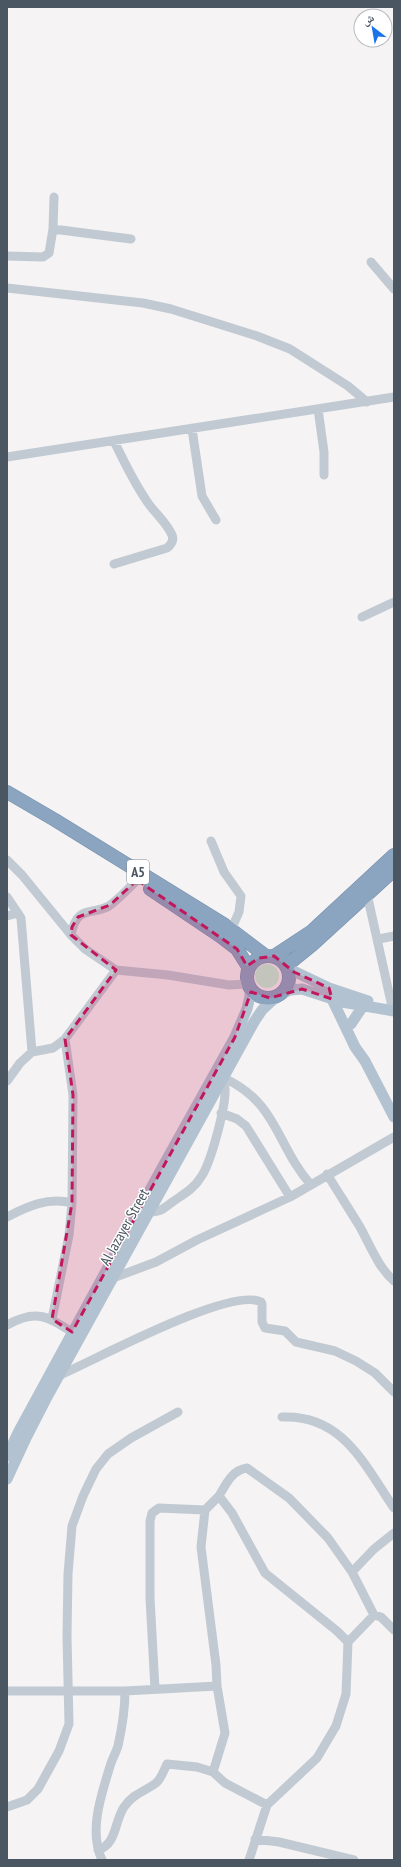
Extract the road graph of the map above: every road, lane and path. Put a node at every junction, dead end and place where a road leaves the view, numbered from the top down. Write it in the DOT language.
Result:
graph roads {
  1 [pos="54,197"];
  2 [pos="53,228"];
  3 [pos="131,239"];
  4 [pos="7,256"];
  5 [pos="371,262"];
  6 [pos="7,288"];
  7 [pos="394,289"];
  8 [pos="394,397"];
  9 [pos="367,402"];
  10 [pos="318,409"];
  11 [pos="192,429"];
  12 [pos="114,441"];
  13 [pos="7,458"];
  14 [pos="324,475"];
  15 [pos="216,520"];
  16 [pos="114,564"];
  17 [pos="394,602"];
  18 [pos="362,616"];
  19 [pos="7,792"];
  20 [pos="7,802"];
  21 [pos="211,841"];
  22 [pos="394,855"];
  23 [pos="7,860"];
  24 [pos="394,870"];
  25 [pos="137,880"];
  26 [pos="367,894"];
  27 [pos="7,896"];
  28 [pos="18,913"];
  29 [pos="7,916"];
  30 [pos="232,930"];
  31 [pos="71,936"];
  32 [pos="394,936"];
  33 [pos="379,939"];
  34 [pos="270,956"];
  35 [pos="287,967"];
  36 [pos="249,968"];
  37 [pos="116,970"];
  38 [pos="249,986"];
  39 [pos="279,995"];
  40 [pos="336,995"];
  41 [pos="363,1006"];
  42 [pos="393,1009"];
  43 [pos="350,1024"];
  44 [pos="65,1039"];
  45 [pos="32,1052"];
  46 [pos="365,1061"];
  47 [pos="223,1079"];
  48 [pos="7,1081"];
  49 [pos="221,1113"];
  50 [pos="394,1117"];
  51 [pos="394,1137"];
  52 [pos="328,1174"];
  53 [pos="311,1185"];
  54 [pos="290,1197"];
  55 [pos="72,1203"];
  56 [pos="149,1211"];
  57 [pos="7,1217"];
  58 [pos="113,1278"];
  59 [pos="394,1281"];
  60 [pos="52,1319"];
  61 [pos="7,1325"];
  62 [pos="72,1332"];
  63 [pos="60,1375"];
  64 [pos="394,1392"];
  65 [pos="178,1412"];
  66 [pos="282,1417"];
  67 [pos="7,1456"];
  68 [pos="7,1479"];
  69 [pos="219,1496"];
  70 [pos="394,1508"];
  71 [pos="205,1510"];
  72 [pos="394,1533"];
  73 [pos="352,1572"];
  74 [pos="374,1615"];
  75 [pos="394,1630"];
  76 [pos="348,1642"];
  77 [pos="217,1686"];
  78 [pos="155,1689"];
  79 [pos="7,1691"];
  80 [pos="125,1691"];
  81 [pos="68,1692"];
  82 [pos="213,1772"];
  83 [pos="267,1805"];
  84 [pos="7,1807"];
  85 [pos="255,1839"];
  86 [pos="98,1850"];
  87 [pos="102,1860"];
  88 [pos="248,1860"];
  89 [pos="354,1860"];
  1 -- 2 [label="street"];
  2 -- 3 [label="street"];
  2 -- 4 [label="street"];
  5 -- 7 [label="street"];
  6 -- 9 [label="street"];
  8 -- 9 [label="street"];
  9 -- 10 [label="street"];
  10 -- 11 [label="street"];
  10 -- 14 [label="street"];
  11 -- 12 [label="street"];
  11 -- 15 [label="street"];
  12 -- 13 [label="street"];
  12 -- 16 [label="street"];
  17 -- 18 [label="street"];
  19 -- 30 [label="highway, A5"];
  20 -- 25 [label="highway, A5"];
  21 -- 30 [label="street"];
  22 -- 34 [label="highway"];
  23 -- 31 [label="street"];
  24 -- 26 [label="highway"];
  25 -- 31 [label="street"];
  25 -- 36 [label="highway, A5"];
  26 -- 33 [label="street"];
  26 -- 35 [label="highway"];
  27 -- 28 [label="street"];
  28 -- 29 [label="street"];
  28 -- 45 [label="street"];
  30 -- 34 [label="highway, A5"];
  31 -- 37 [label="street"];
  32 -- 33 [label="street"];
  33 -- 42 [label="street"];
  34 -- 35 [label="highway, A5"];
  34 -- 36 [label="highway"];
  35 -- 39 [label="highway"];
  35 -- 40 [label="main road"];
  36 -- 38 [label="highway"];
  37 -- 38 [label="street"];
  37 -- 44 [label="street"];
  38 -- 39 [label="highway"];
  38 -- 62 [label="main road, Al Jazayer Street"];
  39 -- 40 [label="main road"];
  39 -- 47 [label="main road, Al Jazayer Street"];
  40 -- 41 [label="main road"];
  40 -- 42 [label="main road"];
  40 -- 43 [label="main road"];
  40 -- 46 [label="main road"];
  41 -- 42 [label="main road"];
  41 -- 43 [label="main road"];
  43 -- 46 [label="main road"];
  44 -- 45 [label="street"];
  44 -- 55 [label="street"];
  45 -- 48 [label="street"];
  46 -- 50 [label="main road"];
  47 -- 49 [label="street"];
  47 -- 53 [label="street"];
  47 -- 56 [label="main road, Al Jazayer Street"];
  49 -- 54 [label="street"];
  49 -- 56 [label="street"];
  51 -- 52 [label="street"];
  52 -- 53 [label="street"];
  52 -- 59 [label="street"];
  53 -- 54 [label="street"];
  54 -- 58 [label="street"];
  55 -- 57 [label="street"];
  55 -- 60 [label="street"];
  56 -- 58 [label="main road, Al Jazayer Street"];
  58 -- 63 [label="main road, Al Jazayer Street"];
  60 -- 61 [label="street"];
  60 -- 62 [label="street"];
  62 -- 67 [label="main road, Al Jazayer Street"];
  63 -- 64 [label="street"];
  63 -- 68 [label="main road, Al Jazayer Street"];
  65 -- 81 [label="street"];
  66 -- 70 [label="street"];
  69 -- 71 [label="street"];
  69 -- 73 [label="street"];
  69 -- 76 [label="street"];
  71 -- 77 [label="street"];
  71 -- 78 [label="street"];
  72 -- 73 [label="street"];
  73 -- 74 [label="street"];
  74 -- 75 [label="street"];
  74 -- 76 [label="street"];
  76 -- 83 [label="street"];
  77 -- 78 [label="street"];
  77 -- 82 [label="street"];
  78 -- 80 [label="street"];
  79 -- 81 [label="street"];
  80 -- 81 [label="street"];
  80 -- 86 [label="street"];
  81 -- 84 [label="street"];
  82 -- 83 [label="street"];
  82 -- 86 [label="street"];
  83 -- 85 [label="street"];
  85 -- 88 [label="street"];
  85 -- 89 [label="street"];
  86 -- 87 [label="street"];
}
